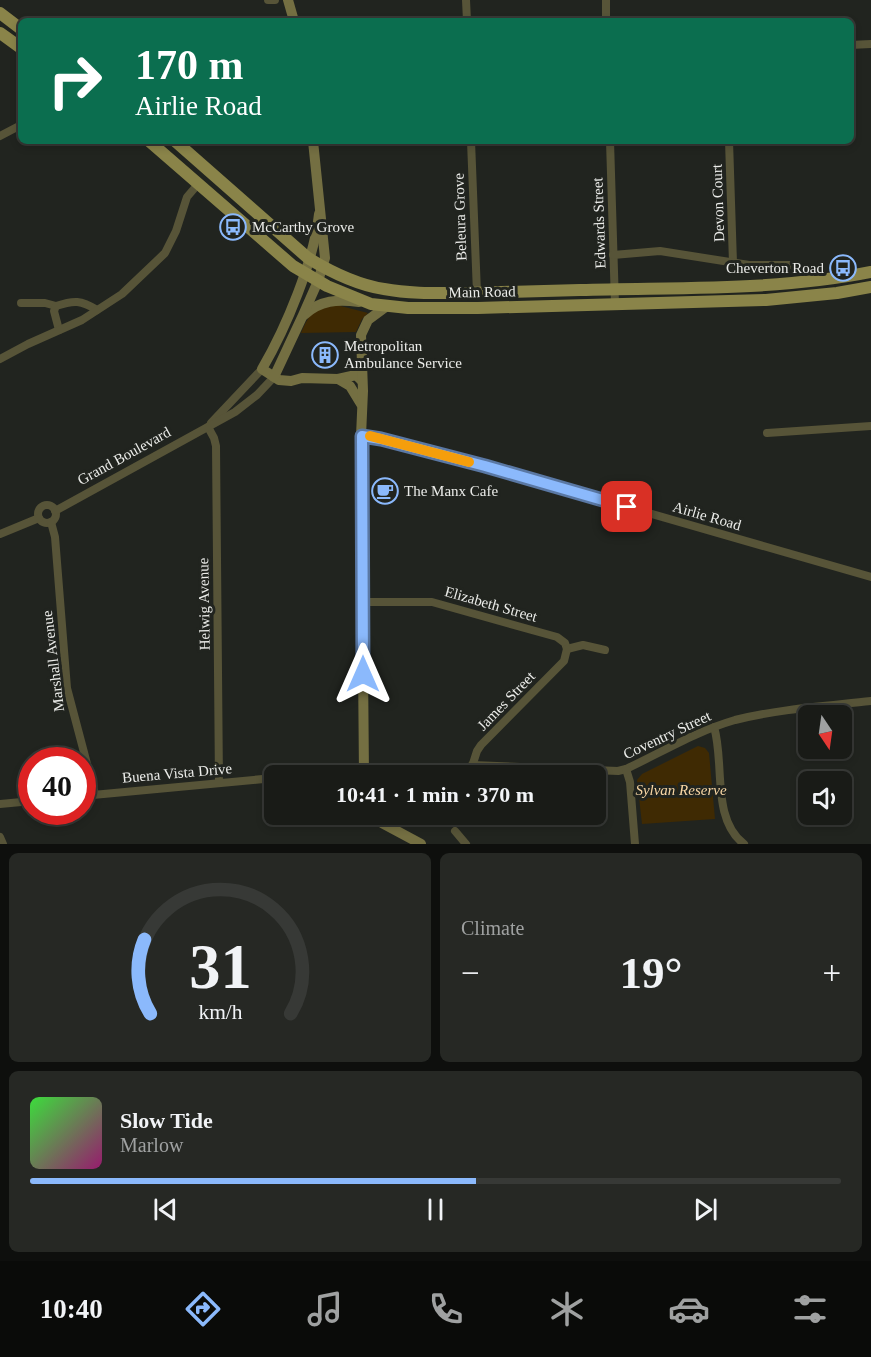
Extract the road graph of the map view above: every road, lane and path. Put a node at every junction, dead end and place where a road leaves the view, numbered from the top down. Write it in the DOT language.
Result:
graph roads {
  1 [pos="268,0"];
  2 [pos="276,0"];
  3 [pos="288,0"];
  4 [pos="466,0"];
  5 [pos="606,0"];
  6 [pos="0,14"];
  7 [pos="293,18"];
  8 [pos="467,18"];
  9 [pos="606,18"];
  10 [pos="18,27"];
  11 [pos="0,33"];
  12 [pos="871,44"];
  13 [pos="854,45"];
  14 [pos="18,46"];
  15 [pos="18,126"];
  16 [pos="0,136"];
  17 [pos="153,144"];
  18 [pos="178,144"];
  19 [pos="313,144"];
  20 [pos="471,144"];
  21 [pos="610,144"];
  22 [pos="729,144"];
  23 [pos="199,183"];
  24 [pos="319,214"];
  25 [pos="614,255"];
  26 [pos="309,258"];
  27 [pos="733,263"];
  28 [pos="794,265"];
  29 [pos="323,267"];
  30 [pos="871,272"];
  31 [pos="304,273"];
  32 [pos="318,281"];
  33 [pos="871,286"];
  34 [pos="614,289"];
  35 [pos="477,292"];
  36 [pos="21,303"];
  37 [pos="371,304"];
  38 [pos="615,304"];
  39 [pos="56,306"];
  40 [pos="387,306"];
  41 [pos="97,310"];
  42 [pos="303,315"];
  43 [pos="59,330"];
  44 [pos="0,359"];
  45 [pos="264,365"];
  46 [pos="277,372"];
  47 [pos="338,379"];
  48 [pos="362,381"];
  49 [pos="362,405"];
  50 [pos="871,426"];
  51 [pos="208,427"];
  52 [pos="767,433"];
  53 [pos="362,436"];
  54 [pos="55,511"];
  55 [pos="39,518"];
  56 [pos="51,522"];
  57 [pos="0,534"];
  58 [pos="871,577"];
  59 [pos="363,602"];
  60 [pos="567,649"];
  61 [pos="605,650"];
  62 [pos="871,701"];
  63 [pos="714,727"];
  64 [pos="83,747"];
  65 [pos="364,765"];
  66 [pos="472,765"];
  67 [pos="626,769"];
  68 [pos="606,772"];
  69 [pos="264,779"];
  70 [pos="219,783"];
  71 [pos="96,794"];
  72 [pos="18,802"];
  73 [pos="0,804"];
  74 [pos="386,825"];
  75 [pos="455,831"];
  76 [pos="0,837"];
  77 [pos="3,844"];
  78 [pos="421,844"];
  79 [pos="466,844"];
  80 [pos="635,844"];
  81 [pos="744,844"];
  1 -- 2 [label="street"];
  3 -- 7 [label="street"];
  4 -- 8 [label="street"];
  5 -- 9 [label="street"];
  6 -- 10 [label="main road"];
  11 -- 14 [label="main road"];
  12 -- 13 [label="street"];
  15 -- 16 [label="street"];
  17 -- 23 [label="main road, Main Road"];
  18 -- 26 [label="main road, Main Road"];
  19 -- 24 [label="street"];
  20 -- 35 [label="street, Beleura Grove"];
  21 -- 25 [label="street, Edwards Street"];
  22 -- 27 [label="street, Devon Court"];
  23 -- 31 [label="main road, Main Road"];
  23 -- 41 [label="street"];
  24 -- 26 [label="street, Grand Boulevard"];
  24 -- 29 [label="street, Grand Boulevard"];
  25 -- 27 [label="street"];
  25 -- 34 [label="street, Edwards Street"];
  26 -- 29 [label="main road, Main Road"];
  26 -- 31 [label="street, Grand Boulevard"];
  27 -- 28 [label="street"];
  29 -- 32 [label="street, Grand Boulevard"];
  29 -- 35 [label="main road, Main Road"];
  30 -- 34 [label="main road, Main Road"];
  31 -- 32 [label="main road, Main Road"];
  31 -- 45 [label="street, Grand Boulevard"];
  32 -- 37 [label="main road, Main Road"];
  32 -- 42 [label="street, Grand Boulevard"];
  33 -- 38 [label="main road, Main Road"];
  34 -- 35 [label="main road, Main Road"];
  34 -- 38 [label="street, Edwards Street"];
  36 -- 39 [label="street"];
  37 -- 40 [label="main road, Main Road"];
  37 -- 42 [label="street"];
  38 -- 40 [label="main road, Main Road"];
  39 -- 41 [label="street"];
  39 -- 43 [label="street"];
  40 -- 48 [label="street"];
  41 -- 43 [label="street"];
  42 -- 46 [label="street, Grand Boulevard"];
  43 -- 44 [label="street"];
  45 -- 46 [label="street"];
  45 -- 51 [label="street, Grand Boulevard"];
  46 -- 47 [label="street"];
  46 -- 51 [label="street, Grand Boulevard"];
  47 -- 48 [label="street"];
  47 -- 49 [label="street"];
  48 -- 49 [label="street"];
  49 -- 53 [label="street"];
  50 -- 52 [label="street"];
  51 -- 54 [label="street, Grand Boulevard"];
  51 -- 70 [label="street, Helwig Avenue"];
  53 -- 58 [label="street, Airlie Road"];
  53 -- 59 [label="street"];
  54 -- 55 [label="street, Grand Boulevard"];
  54 -- 56 [label="street"];
  55 -- 56 [label="street"];
  55 -- 57 [label="street, Grand Boulevard"];
  56 -- 64 [label="street, Marshall Avenue"];
  59 -- 60 [label="street, Elizabeth Street"];
  59 -- 65 [label="street"];
  60 -- 61 [label="street"];
  60 -- 66 [label="street, James Street"];
  62 -- 63 [label="street, Coventry Street"];
  63 -- 67 [label="street, Coventry Street"];
  63 -- 81 [label="street"];
  67 -- 68 [label="street, Coventry Street"];
  67 -- 80 [label="street"];
  69 -- 70 [label="street, Buena Vista Drive"];
  70 -- 71 [label="street, Buena Vista Drive"];
  72 -- 73 [label="street"];
  74 -- 78 [label="street"];
  75 -- 79 [label="street"];
  76 -- 77 [label="street"];
}
